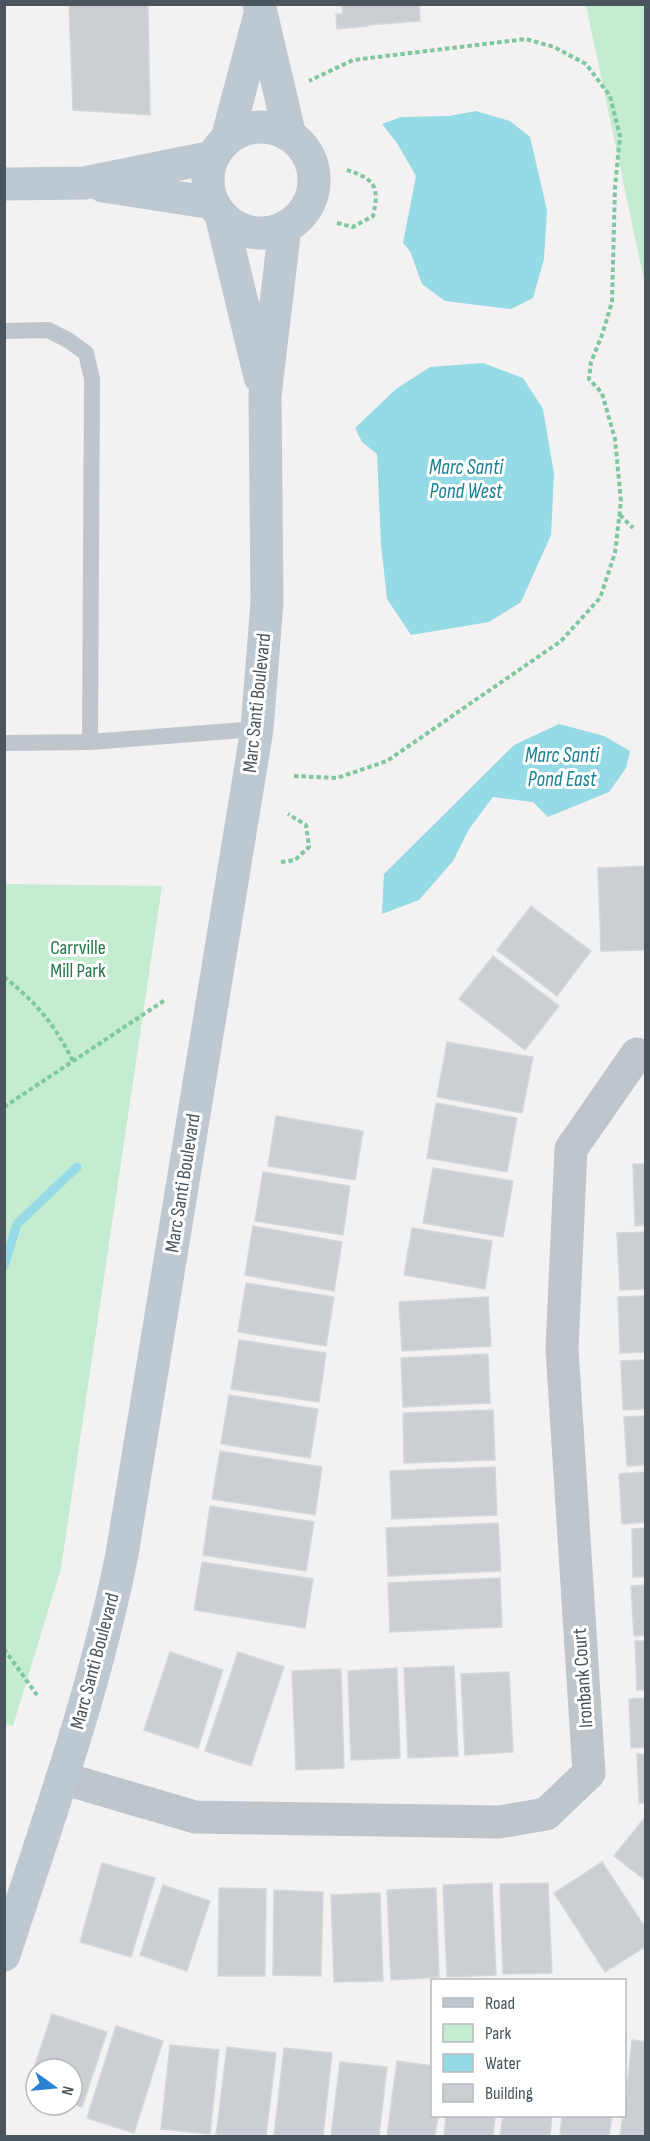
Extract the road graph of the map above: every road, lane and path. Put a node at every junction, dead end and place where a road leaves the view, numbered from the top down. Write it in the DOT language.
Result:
graph roads {
  1 [pos="260,9"];
  2 [pos="306,83"];
  3 [pos="290,136"];
  4 [pos="220,148"];
  5 [pos="347,170"];
  6 [pos="84,183"];
  7 [pos="4,184"];
  8 [pos="217,209"];
  9 [pos="336,223"];
  10 [pos="285,227"];
  11 [pos="4,331"];
  12 [pos="265,396"];
  13 [pos="620,515"];
  14 [pos="633,528"];
  15 [pos="257,729"];
  16 [pos="90,742"];
  17 [pos="4,743"];
  18 [pos="294,776"];
  19 [pos="288,814"];
  20 [pos="280,862"];
  21 [pos="4,977"];
  22 [pos="165,1000"];
  23 [pos="637,1054"];
  24 [pos="73,1061"];
  25 [pos="4,1107"];
  26 [pos="4,1649"];
  27 [pos="37,1695"];
  28 [pos="62,1778"];
  29 [pos="4,1955"];
  1 -- 3 [label="street"];
  1 -- 4 [label="street"];
  2 -- 13 [label="path"];
  3 -- 4 [label="street"];
  3 -- 10 [label="street"];
  4 -- 6 [label="street"];
  4 -- 8 [label="street"];
  5 -- 9 [label="path"];
  6 -- 7 [label="street"];
  6 -- 8 [label="street"];
  8 -- 10 [label="street"];
  8 -- 12 [label="street, Marc Santi Boulevard"];
  10 -- 12 [label="street, Marc Santi Boulevard"];
  11 -- 16 [label="lane"];
  12 -- 15 [label="street, Marc Santi Boulevard"];
  13 -- 14 [label="path"];
  13 -- 18 [label="path"];
  15 -- 16 [label="lane"];
  15 -- 28 [label="street, Marc Santi Boulevard"];
  16 -- 17 [label="lane"];
  19 -- 20 [label="path"];
  21 -- 24 [label="path"];
  22 -- 24 [label="path"];
  23 -- 28 [label="street, Ironbank Court"];
  24 -- 25 [label="path"];
  26 -- 27 [label="path"];
  28 -- 29 [label="street, Marc Santi Boulevard"];
}
